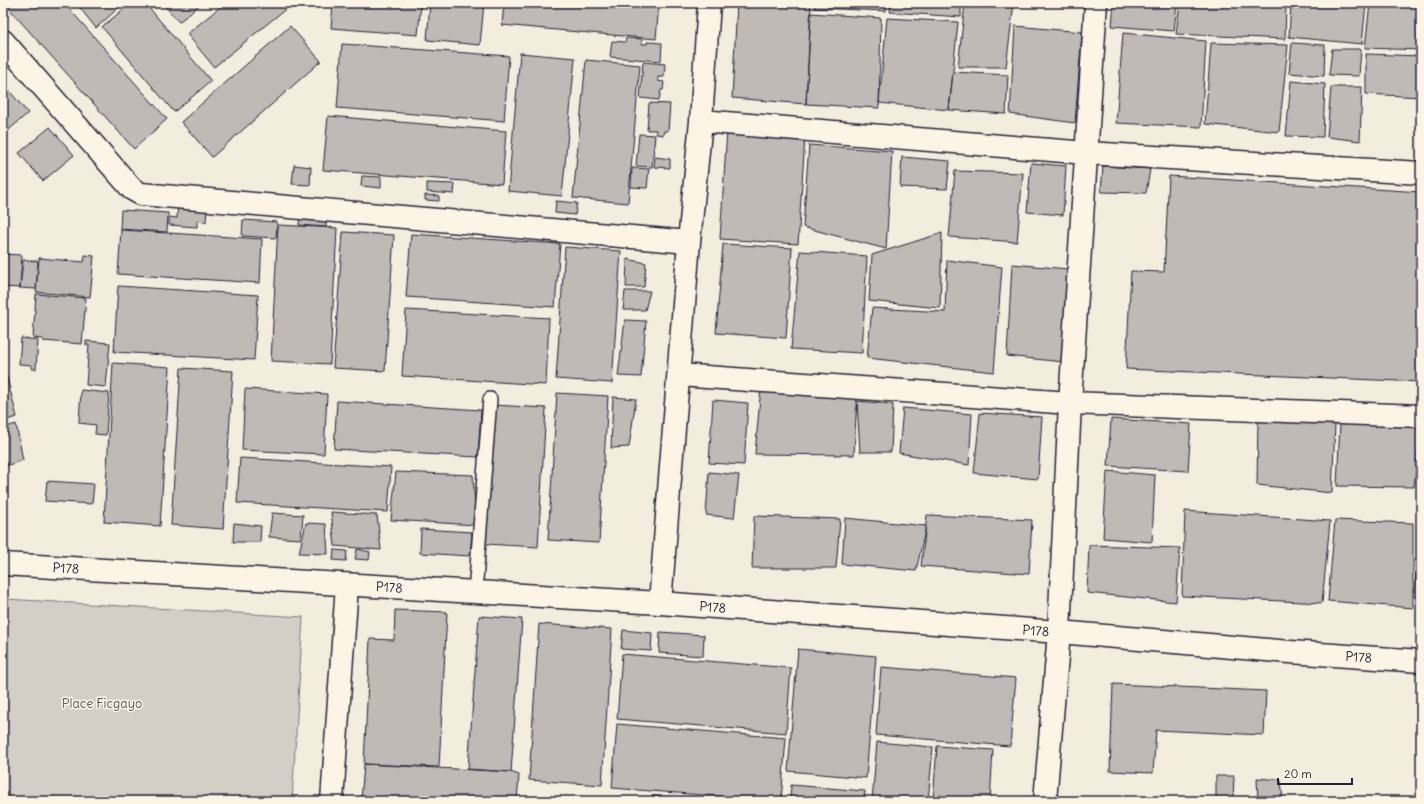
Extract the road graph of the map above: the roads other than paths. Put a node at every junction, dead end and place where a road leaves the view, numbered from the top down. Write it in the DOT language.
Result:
graph roads {
  1 [pos="709,3"];
  2 [pos="1096,3"];
  3 [pos="3,41"];
  4 [pos="702,121"];
  5 [pos="1087,153"];
  6 [pos="1421,173"];
  7 [pos="689,242"];
  8 [pos="679,375"];
  9 [pos="490,399"];
  10 [pos="1070,402"];
  11 [pos="1421,416"];
  12 [pos="3,564"];
  13 [pos="347,586"];
  14 [pos="475,593"];
  15 [pos="660,603"];
  16 [pos="1059,632"];
  17 [pos="1421,661"];
  18 [pos="332,801"];
  19 [pos="1045,801"];
  1 -- 4 [label="street"];
  2 -- 5 [label="street"];
  3 -- 7 [label="street"];
  4 -- 5 [label="street"];
  4 -- 7 [label="street"];
  5 -- 6 [label="street"];
  5 -- 10 [label="street"];
  7 -- 8 [label="street"];
  8 -- 10 [label="street"];
  8 -- 15 [label="street"];
  9 -- 14 [label="lane"];
  10 -- 11 [label="street"];
  10 -- 16 [label="street"];
  12 -- 13 [label="street, P178"];
  13 -- 14 [label="street, P178"];
  13 -- 18 [label="street"];
  14 -- 15 [label="street, P178"];
  15 -- 16 [label="street, P178"];
  16 -- 17 [label="street, P178"];
  16 -- 19 [label="street"];
}
